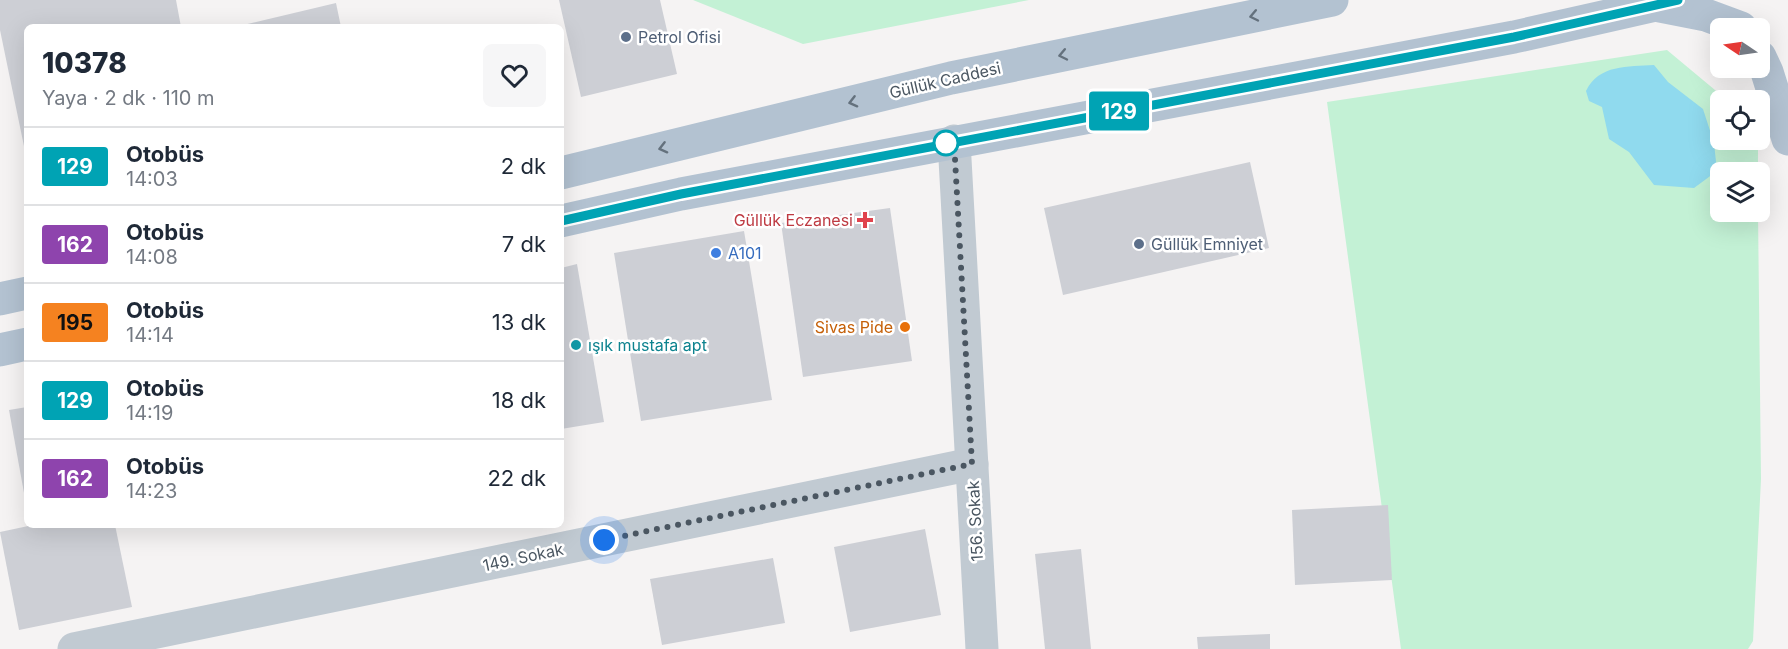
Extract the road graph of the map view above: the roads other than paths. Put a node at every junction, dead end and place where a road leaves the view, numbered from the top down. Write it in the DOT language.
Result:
graph roads {
  1 [pos="1332,0"];
  2 [pos="1666,2"];
  3 [pos="1714,18"];
  4 [pos="1769,78"];
  5 [pos="1788,139"];
  6 [pos="954,141"];
  7 [pos="564,172"];
  8 [pos="564,220"];
  9 [pos="24,295"];
  10 [pos="0,299"];
  11 [pos="24,345"];
  12 [pos="0,350"];
  13 [pos="972,464"];
  14 [pos="74,649"];
  15 [pos="982,649"];
  1 -- 7 [label="main road, Güllük Caddesi, one-way"];
  2 -- 3 [label="main road"];
  2 -- 6 [label="main road"];
  4 -- 5 [label="main road"];
  6 -- 8 [label="main road"];
  6 -- 13 [label="street, 156. Sokak"];
  9 -- 10 [label="main road"];
  11 -- 12 [label="main road"];
  13 -- 14 [label="street, 149. Sokak"];
  13 -- 15 [label="street, 156. Sokak"];
}
